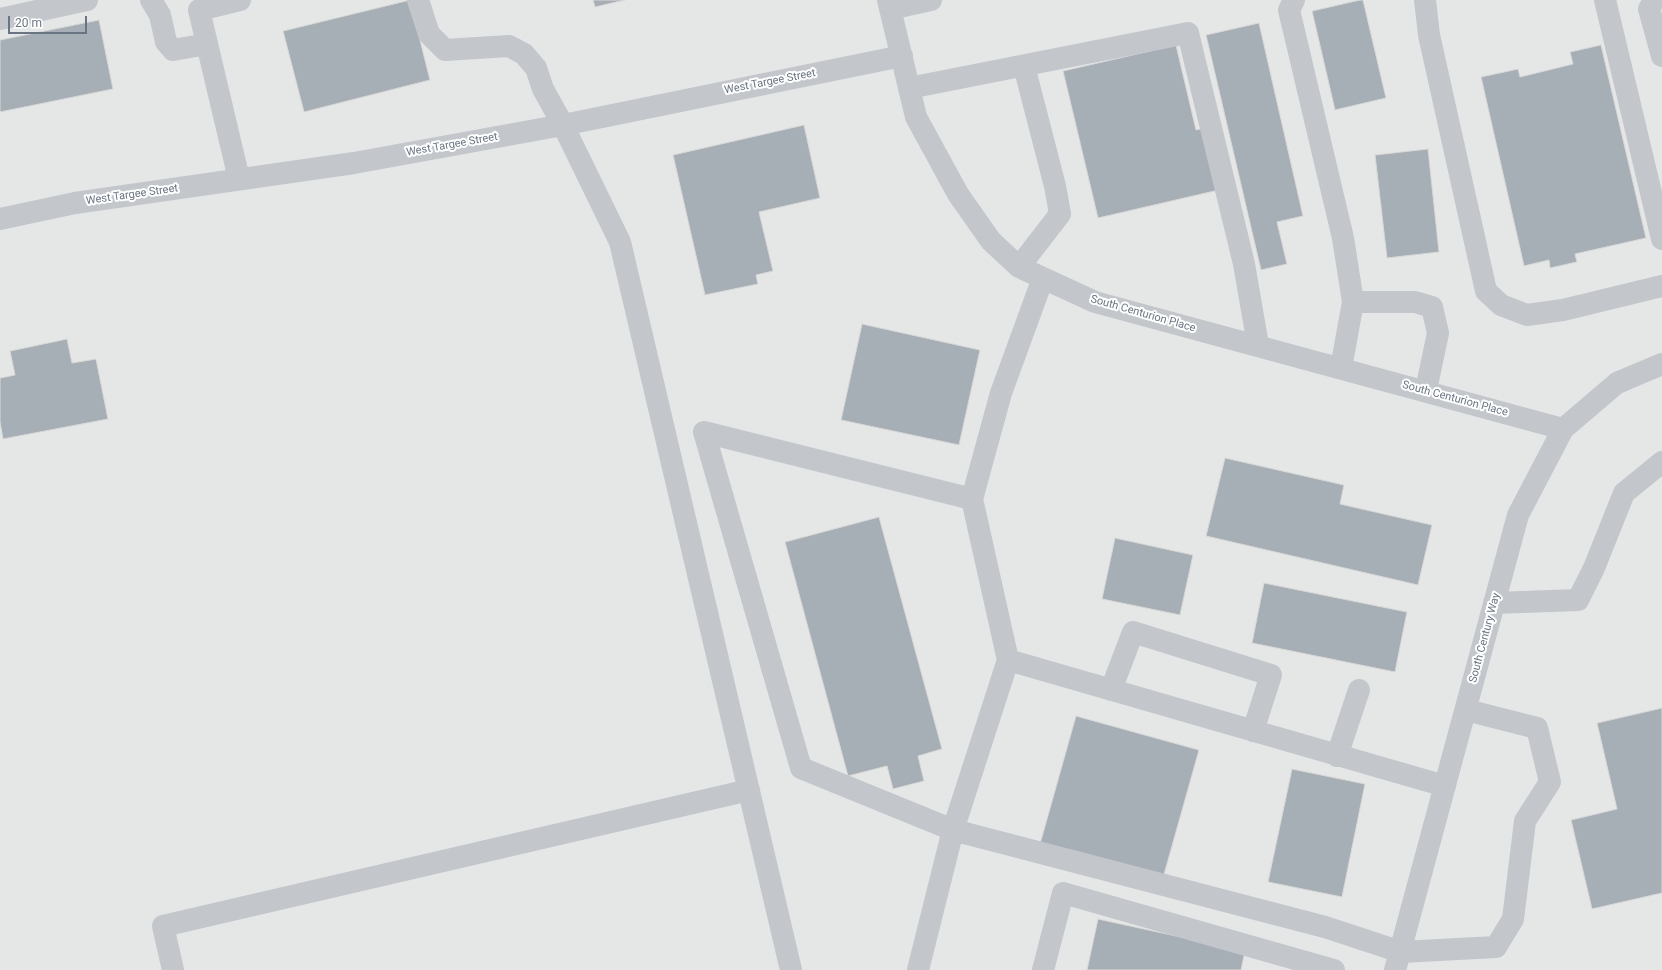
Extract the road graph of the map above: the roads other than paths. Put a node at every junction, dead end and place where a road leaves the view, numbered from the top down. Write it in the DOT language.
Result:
graph roads {
  1 [pos="87,0"];
  2 [pos="151,0"];
  3 [pos="240,0"];
  4 [pos="418,0"];
  5 [pos="931,0"];
  6 [pos="1294,0"];
  7 [pos="1425,0"];
  8 [pos="1605,0"];
  9 [pos="1654,0"];
  10 [pos="889,4"];
  11 [pos="198,5"];
  12 [pos="0,19"];
  13 [pos="207,44"];
  14 [pos="902,56"];
  15 [pos="1662,56"];
  16 [pos="1024,66"];
  17 [pos="909,88"];
  18 [pos="563,125"];
  19 [pos="239,179"];
  20 [pos="0,219"];
  21 [pos="1662,239"];
  22 [pos="1019,267"];
  23 [pos="1043,278"];
  24 [pos="1662,286"];
  25 [pos="1353,302"];
  26 [pos="1258,346"];
  27 [pos="1662,364"];
  28 [pos="1341,368"];
  29 [pos="1426,390"];
  30 [pos="1563,429"];
  31 [pos="1662,462"];
  32 [pos="972,499"];
  33 [pos="1494,603"];
  34 [pos="1008,660"];
  35 [pos="1111,690"];
  36 [pos="1359,690"];
  37 [pos="1466,710"];
  38 [pos="1253,731"];
  39 [pos="1338,756"];
  40 [pos="1445,786"];
  41 [pos="749,790"];
  42 [pos="953,830"];
  43 [pos="1398,961"];
  44 [pos="1312,967"];
  45 [pos="173,970"];
  46 [pos="791,970"];
  47 [pos="918,970"];
  48 [pos="1043,970"];
  49 [pos="1334,970"];
  1 -- 12 [label="street"];
  2 -- 13 [label="street"];
  3 -- 11 [label="street"];
  4 -- 18 [label="street"];
  5 -- 10 [label="street"];
  6 -- 25 [label="street"];
  7 -- 24 [label="street"];
  8 -- 21 [label="street"];
  9 -- 15 [label="street"];
  10 -- 14 [label="street, South Centurion Place"];
  11 -- 13 [label="street"];
  13 -- 19 [label="street"];
  14 -- 17 [label="street, South Centurion Place"];
  14 -- 18 [label="street, West Targee Street"];
  16 -- 17 [label="street"];
  16 -- 22 [label="street"];
  16 -- 26 [label="street"];
  17 -- 22 [label="street, South Centurion Place"];
  18 -- 19 [label="street, West Targee Street"];
  18 -- 41 [label="street"];
  19 -- 20 [label="street, West Targee Street"];
  22 -- 23 [label="street, South Centurion Place"];
  23 -- 26 [label="street, South Centurion Place"];
  23 -- 32 [label="street"];
  25 -- 28 [label="street"];
  25 -- 29 [label="street"];
  26 -- 28 [label="street, South Centurion Place"];
  27 -- 30 [label="street, South Century Way"];
  28 -- 29 [label="street, South Centurion Place"];
  29 -- 30 [label="street, South Centurion Place"];
  30 -- 33 [label="street, South Century Way"];
  31 -- 33 [label="street"];
  32 -- 34 [label="street"];
  32 -- 42 [label="street"];
  33 -- 37 [label="street, South Century Way"];
  34 -- 35 [label="street"];
  34 -- 42 [label="street"];
  35 -- 38 [label="street"];
  35 -- 38 [label="street"];
  36 -- 39 [label="street"];
  37 -- 40 [label="street, South Century Way"];
  37 -- 43 [label="street"];
  38 -- 39 [label="street"];
  39 -- 40 [label="street"];
  40 -- 43 [label="street, South Century Way"];
  41 -- 45 [label="street"];
  41 -- 46 [label="street"];
  42 -- 43 [label="street"];
  42 -- 47 [label="street"];
  44 -- 48 [label="street"];
  44 -- 49 [label="street"];
}
